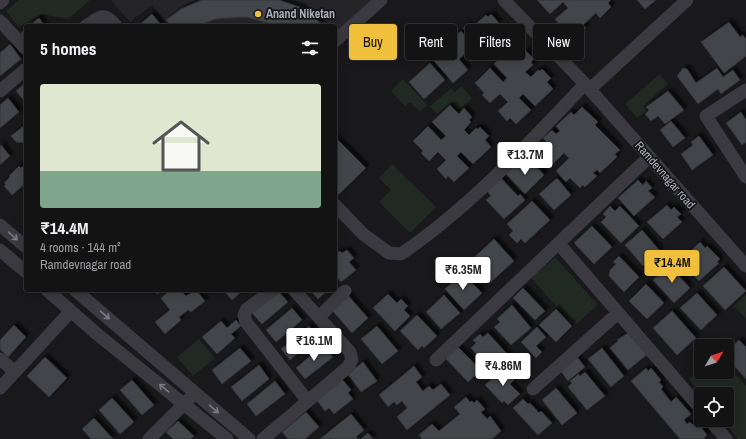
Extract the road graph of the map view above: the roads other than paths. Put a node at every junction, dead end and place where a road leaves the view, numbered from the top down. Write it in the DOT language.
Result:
graph roads {
  1 [pos="3,0"];
  2 [pos="381,0"];
  3 [pos="504,0"];
  4 [pos="687,0"];
  5 [pos="0,3"];
  6 [pos="0,21"];
  7 [pos="89,24"];
  8 [pos="114,24"];
  9 [pos="337,39"];
  10 [pos="24,47"];
  11 [pos="24,71"];
  12 [pos="585,84"];
  13 [pos="0,90"];
  14 [pos="746,90"];
  15 [pos="649,157"];
  16 [pos="746,177"];
  17 [pos="337,207"];
  18 [pos="0,225"];
  19 [pos="559,244"];
  20 [pos="24,246"];
  21 [pos="0,250"];
  22 [pos="746,266"];
  23 [pos="24,270"];
  24 [pos="345,291"];
  25 [pos="52,292"];
  26 [pos="77,292"];
  27 [pos="270,292"];
  28 [pos="296,292"];
  29 [pos="71,311"];
  30 [pos="618,313"];
  31 [pos="319,317"];
  32 [pos="0,359"];
  33 [pos="436,360"];
  34 [pos="15,372"];
  35 [pos="0,388"];
  36 [pos="533,390"];
  37 [pos="195,392"];
  38 [pos="307,400"];
  39 [pos="694,402"];
  40 [pos="184,404"];
  41 [pos="716,427"];
  42 [pos="149,439"];
  43 [pos="227,439"];
  44 [pos="249,439"];
  45 [pos="263,439"];
  46 [pos="726,439"];
  1 -- 5 [label="street"];
  2 -- 9 [label="street"];
  3 -- 12 [label="street, Ramdevnagar road"];
  4 -- 12 [label="street"];
  6 -- 10 [label="street"];
  7 -- 8 [label="street"];
  11 -- 13 [label="street"];
  12 -- 15 [label="street, Ramdevnagar road"];
  12 -- 17 [label="street"];
  14 -- 16 [label="street"];
  15 -- 19 [label="street"];
  15 -- 22 [label="street, Ramdevnagar road"];
  18 -- 20 [label="street, one-way"];
  19 -- 30 [label="street"];
  19 -- 33 [label="street"];
  21 -- 23 [label="street"];
  24 -- 31 [label="street"];
  25 -- 29 [label="street"];
  26 -- 37 [label="street, one-way"];
  27 -- 38 [label="street"];
  28 -- 31 [label="street"];
  29 -- 34 [label="street"];
  40 -- 29 [label="street, one-way"];
  30 -- 36 [label="street"];
  30 -- 39 [label="street"];
  31 -- 38 [label="street"];
  32 -- 34 [label="street"];
  34 -- 35 [label="street"];
  37 -- 40 [label="street"];
  37 -- 44 [label="street, one-way"];
  38 -- 45 [label="street"];
  40 -- 42 [label="street"];
  40 -- 43 [label="street"];
  41 -- 46 [label="street"];
}
